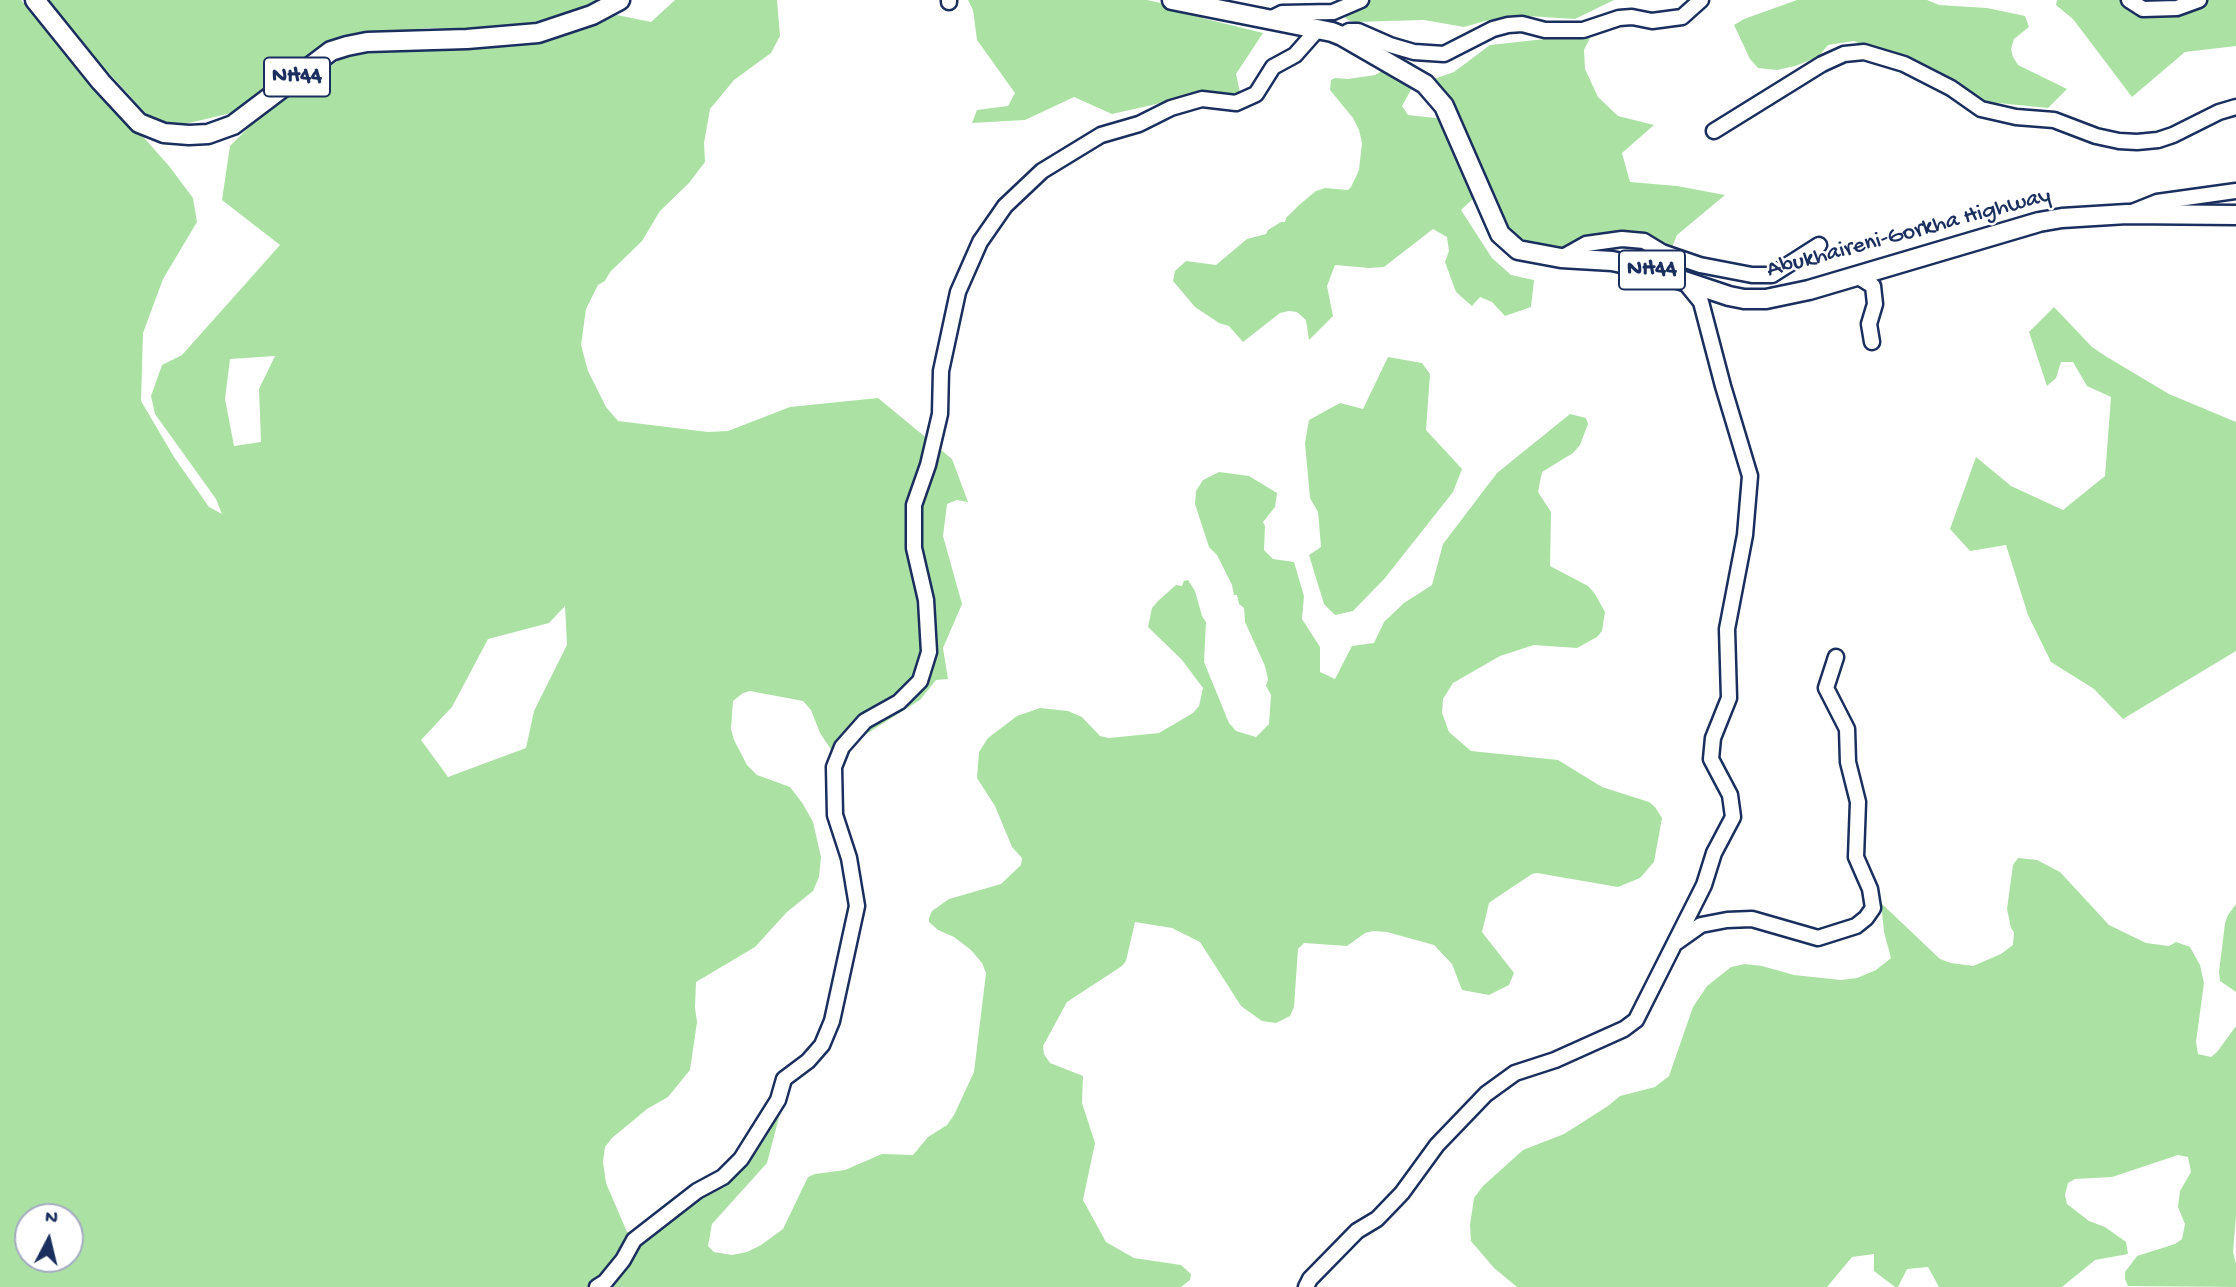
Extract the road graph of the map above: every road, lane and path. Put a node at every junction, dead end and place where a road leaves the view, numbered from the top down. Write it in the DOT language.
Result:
graph roads {
  1 [pos="35,0"];
  2 [pos="620,0"];
  3 [pos="1172,0"];
  4 [pos="1361,0"];
  5 [pos="1700,0"];
  6 [pos="2129,0"];
  7 [pos="2199,0"];
  8 [pos="1196,4"];
  9 [pos="1267,20"];
  10 [pos="1318,29"];
  11 [pos="1342,36"];
  12 [pos="2236,107"];
  13 [pos="1714,131"];
  14 [pos="2236,191"];
  15 [pos="2127,214"];
  16 [pos="2236,215"];
  17 [pos="1819,246"];
  18 [pos="1561,258"];
  19 [pos="1857,276"];
  20 [pos="1683,280"];
  21 [pos="1872,342"];
  22 [pos="1836,657"];
  23 [pos="1675,942"];
  24 [pos="597,1287"];
  25 [pos="1306,1287"];
  1 -- 2 [label="main road, NH44"];
  3 -- 8 [label="main road, Abukhaireni-Gorkha Highway / NH44"];
  4 -- 9 [label="street"];
  5 -- 11 [label="street"];
  6 -- 7 [label="street"];
  8 -- 9 [label="main road, Abukhaireni-Gorkha Highway / NH44"];
  9 -- 10 [label="main road, Abukhaireni-Gorkha Highway / NH44"];
  10 -- 11 [label="main road, Abukhaireni-Gorkha Highway / NH44"];
  10 -- 24 [label="street"];
  11 -- 18 [label="main road, Abukhaireni-Gorkha Highway / NH44"];
  12 -- 13 [label="street"];
  14 -- 15 [label="street"];
  15 -- 16 [label="main road, Abukhaireni-Gorkha Highway / NH44"];
  15 -- 19 [label="main road, Abukhaireni-Gorkha Highway / NH44"];
  17 -- 18 [label="street"];
  18 -- 20 [label="main road, Abukhaireni-Gorkha Highway / NH44"];
  19 -- 20 [label="main road, Abukhaireni-Gorkha Highway / NH44"];
  19 -- 21 [label="street"];
  20 -- 23 [label="street"];
  22 -- 23 [label="street"];
  23 -- 25 [label="street"];
}
